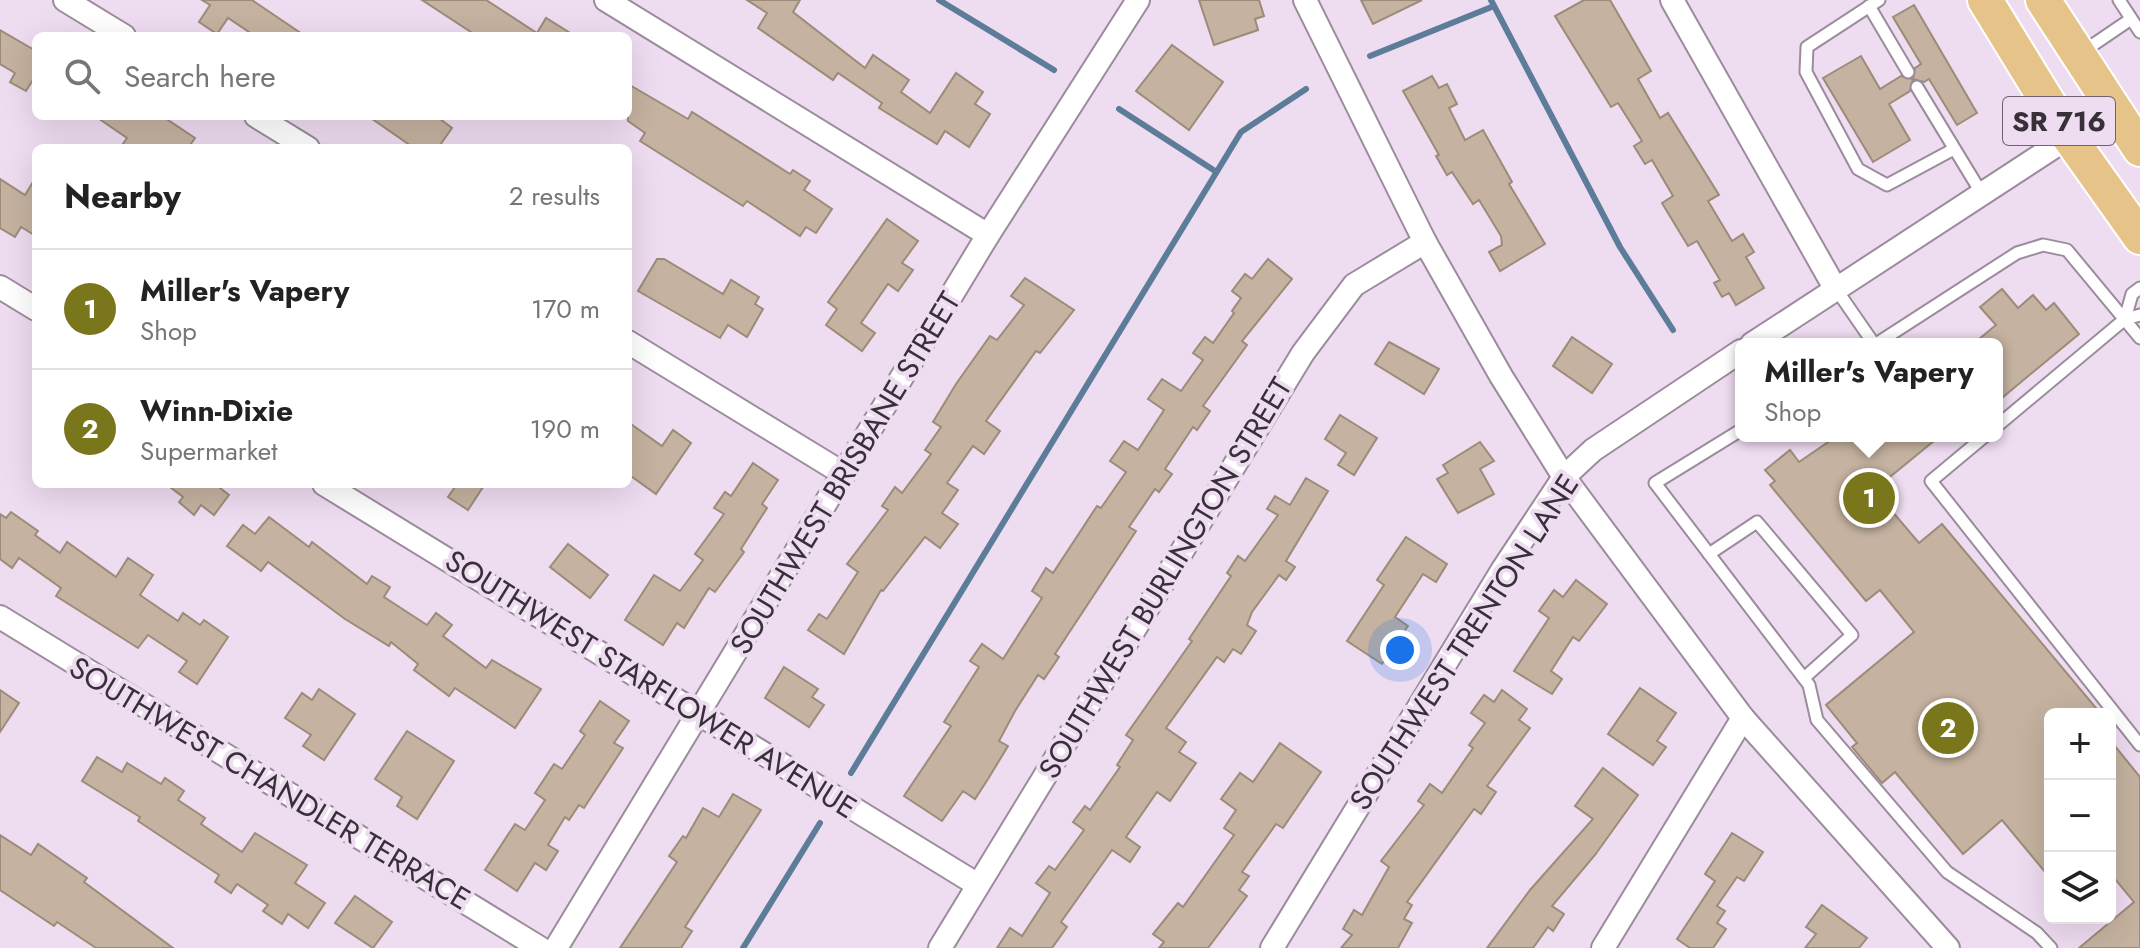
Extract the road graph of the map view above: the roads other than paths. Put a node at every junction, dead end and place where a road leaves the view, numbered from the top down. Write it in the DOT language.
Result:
graph roads {
  1 [pos="65,0"];
  2 [pos="606,0"];
  3 [pos="1138,0"];
  4 [pos="1305,0"];
  5 [pos="1672,0"];
  6 [pos="1985,0"];
  7 [pos="2043,0"];
  8 [pos="2119,0"];
  9 [pos="1874,3"];
  10 [pos="2131,19"];
  11 [pos="117,32"];
  12 [pos="2140,32"];
  13 [pos="2078,55"];
  14 [pos="1908,72"];
  15 [pos="1917,87"];
  16 [pos="262,120"];
  17 [pos="2069,137"];
  18 [pos="302,144"];
  19 [pos="1954,149"];
  20 [pos="2140,149"];
  21 [pos="1982,194"];
  22 [pos="988,235"];
  23 [pos="2140,237"];
  24 [pos="1425,242"];
  25 [pos="0,287"];
  26 [pos="1835,288"];
  27 [pos="2140,288"];
  28 [pos="32,307"];
  29 [pos="2140,315"];
  30 [pos="2125,319"];
  31 [pos="1761,338"];
  32 [pos="1871,338"];
  33 [pos="1884,338"];
  34 [pos="2140,338"];
  35 [pos="632,344"];
  36 [pos="1735,355"];
  37 [pos="2003,421"];
  38 [pos="1735,434"];
  39 [pos="1978,442"];
  40 [pos="844,474"];
  41 [pos="1564,477"];
  42 [pos="331,488"];
  43 [pos="1709,554"];
  44 [pos="0,617"];
  45 [pos="1804,678"];
  46 [pos="702,713"];
  47 [pos="1743,718"];
  48 [pos="2140,745"];
  49 [pos="978,885"];
  50 [pos="1942,946"];
  51 [pos="540,948"];
  52 [pos="556,948"];
  53 [pos="940,948"];
  54 [pos="1272,948"];
  55 [pos="1603,948"];
  56 [pos="2051,948"];
  1 -- 11 [label="street"];
  2 -- 22 [label="street"];
  3 -- 22 [label="street, SOUTHWEST BRISBANE STREET"];
  4 -- 24 [label="street"];
  5 -- 26 [label="street"];
  6 -- 17 [label="main road, SR 716"];
  7 -- 13 [label="main road, SR 716"];
  8 -- 10 [label="lane"];
  9 -- 14 [label="lane"];
  9 -- 19 [label="lane"];
  10 -- 12 [label="lane"];
  10 -- 13 [label="lane"];
  13 -- 20 [label="main road, SR 716"];
  15 -- 19 [label="lane"];
  16 -- 18 [label="street"];
  17 -- 21 [label="street"];
  17 -- 23 [label="main road, SR 716"];
  19 -- 21 [label="lane"];
  21 -- 26 [label="street"];
  22 -- 40 [label="street, SOUTHWEST BRISBANE STREET"];
  24 -- 41 [label="street"];
  24 -- 49 [label="street, SOUTHWEST BURLINGTON STREET"];
  25 -- 28 [label="street"];
  26 -- 31 [label="street"];
  26 -- 32 [label="lane"];
  27 -- 30 [label="lane"];
  29 -- 30 [label="lane"];
  30 -- 33 [label="lane"];
  30 -- 34 [label="lane"];
  30 -- 37 [label="lane"];
  35 -- 40 [label="street"];
  36 -- 41 [label="street, SOUTHWEST TRENTON LANE"];
  38 -- 43 [label="lane"];
  39 -- 48 [label="lane"];
  40 -- 46 [label="street, SOUTHWEST BRISBANE STREET"];
  41 -- 47 [label="street"];
  41 -- 54 [label="street, SOUTHWEST TRENTON LANE"];
  42 -- 46 [label="street, SOUTHWEST STARFLOWER AVENUE"];
  43 -- 45 [label="lane"];
  43 -- 45 [label="lane"];
  44 -- 51 [label="street, SOUTHWEST CHANDLER TERRACE"];
  45 -- 56 [label="lane"];
  46 -- 49 [label="street, SOUTHWEST STARFLOWER AVENUE"];
  46 -- 52 [label="street, SOUTHWEST BRISBANE STREET"];
  47 -- 50 [label="street"];
  47 -- 55 [label="street"];
  49 -- 53 [label="street, SOUTHWEST BURLINGTON STREET"];
}
